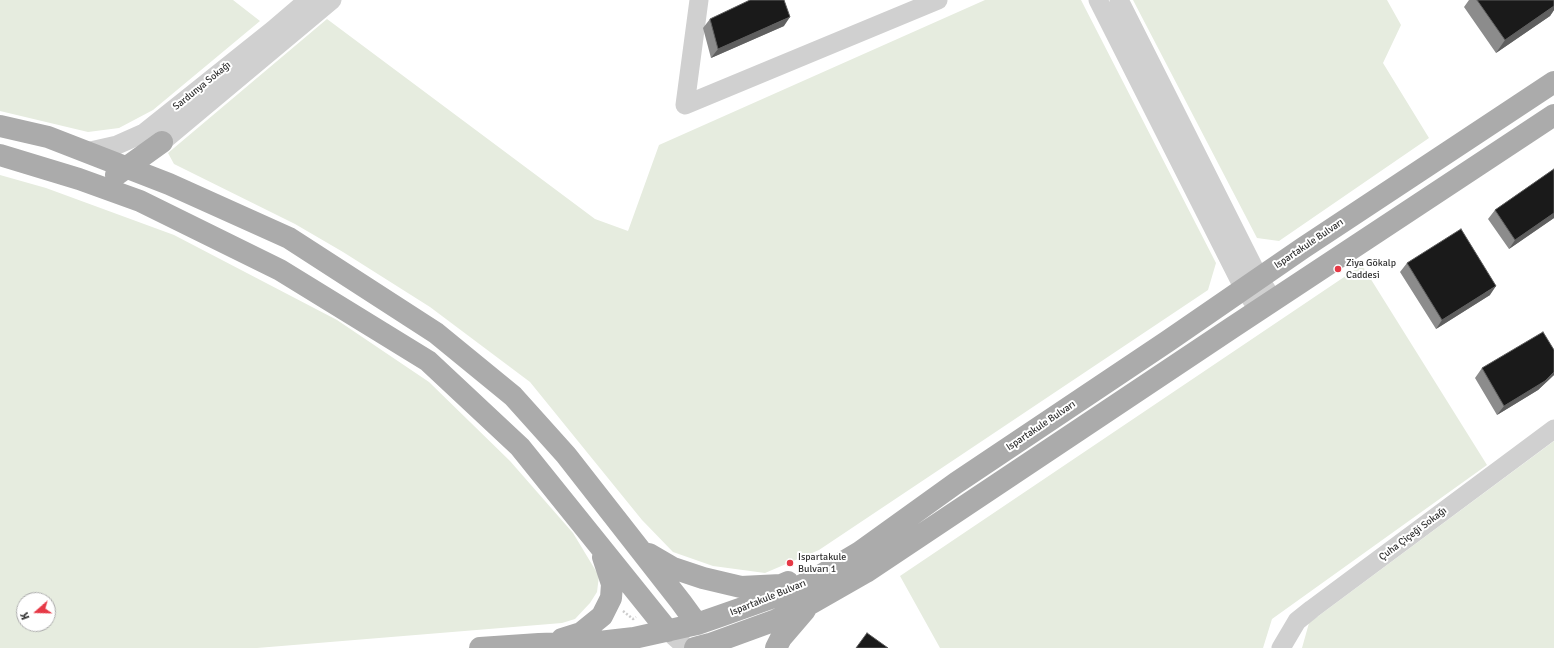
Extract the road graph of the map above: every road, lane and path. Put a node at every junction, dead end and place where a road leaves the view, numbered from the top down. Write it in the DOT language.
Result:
graph roads {
  1 [pos="332,0"];
  2 [pos="699,0"];
  3 [pos="938,0"];
  4 [pos="1098,0"];
  5 [pos="1119,0"];
  6 [pos="303,11"];
  7 [pos="1554,82"];
  8 [pos="1554,116"];
  9 [pos="0,126"];
  10 [pos="162,142"];
  11 [pos="86,152"];
  12 [pos="0,155"];
  13 [pos="125,167"];
  14 [pos="79,179"];
  15 [pos="169,184"];
  16 [pos="1251,283"];
  17 [pos="1266,305"];
  18 [pos="1554,429"];
  19 [pos="599,545"];
  20 [pos="638,547"];
  21 [pos="842,563"];
  22 [pos="810,604"];
  23 [pos="622,610"];
  24 [pos="639,615"];
  25 [pos="697,624"];
  26 [pos="668,631"];
  27 [pos="539,644"];
  28 [pos="706,647"];
  29 [pos="480,648"];
  30 [pos="687,648"];
  31 [pos="776,648"];
  32 [pos="1281,648"];
  1 -- 6 [label="street, Sardunya Sokağı"];
  2 -- 3 [label="street"];
  4 -- 16 [label="street"];
  5 -- 16 [label="street"];
  6 -- 10 [label="street, Sardunya Sokağı"];
  6 -- 11 [label="street, Sardunya Sokağı"];
  7 -- 16 [label="main road, Ispartakule Bulvarı"];
  8 -- 17 [label="main road, Ispartakule Bulvarı"];
  9 -- 11 [label="main road"];
  10 -- 13 [label="main road"];
  10 -- 15 [label="main road"];
  11 -- 13 [label="main road"];
  12 -- 14 [label="main road"];
  13 -- 14 [label="main road"];
  13 -- 15 [label="main road"];
  14 -- 19 [label="main road"];
  15 -- 20 [label="main road"];
  16 -- 17 [label="street"];
  16 -- 21 [label="main road, Ispartakule Bulvarı"];
  17 -- 22 [label="main road, Ispartakule Bulvarı"];
  18 -- 32 [label="street, Çuha Çiçeği Sokağı"];
  19 -- 26 [label="main road"];
  19 -- 27 [label="main road"];
  20 -- 21 [label="main road"];
  20 -- 25 [label="main road"];
  21 -- 25 [label="main road, Ispartakule Bulvarı"];
  22 -- 28 [label="main road, Ispartakule Bulvarı"];
  22 -- 31 [label="main road"];
  23 -- 24 [label="path"];
  25 -- 26 [label="main road, Ispartakule Bulvarı"];
  25 -- 28 [label="street"];
  26 -- 27 [label="main road, Ispartakule Bulvarı"];
  26 -- 30 [label="street"];
  27 -- 29 [label="main road, Ispartakule Bulvarı"];
}
